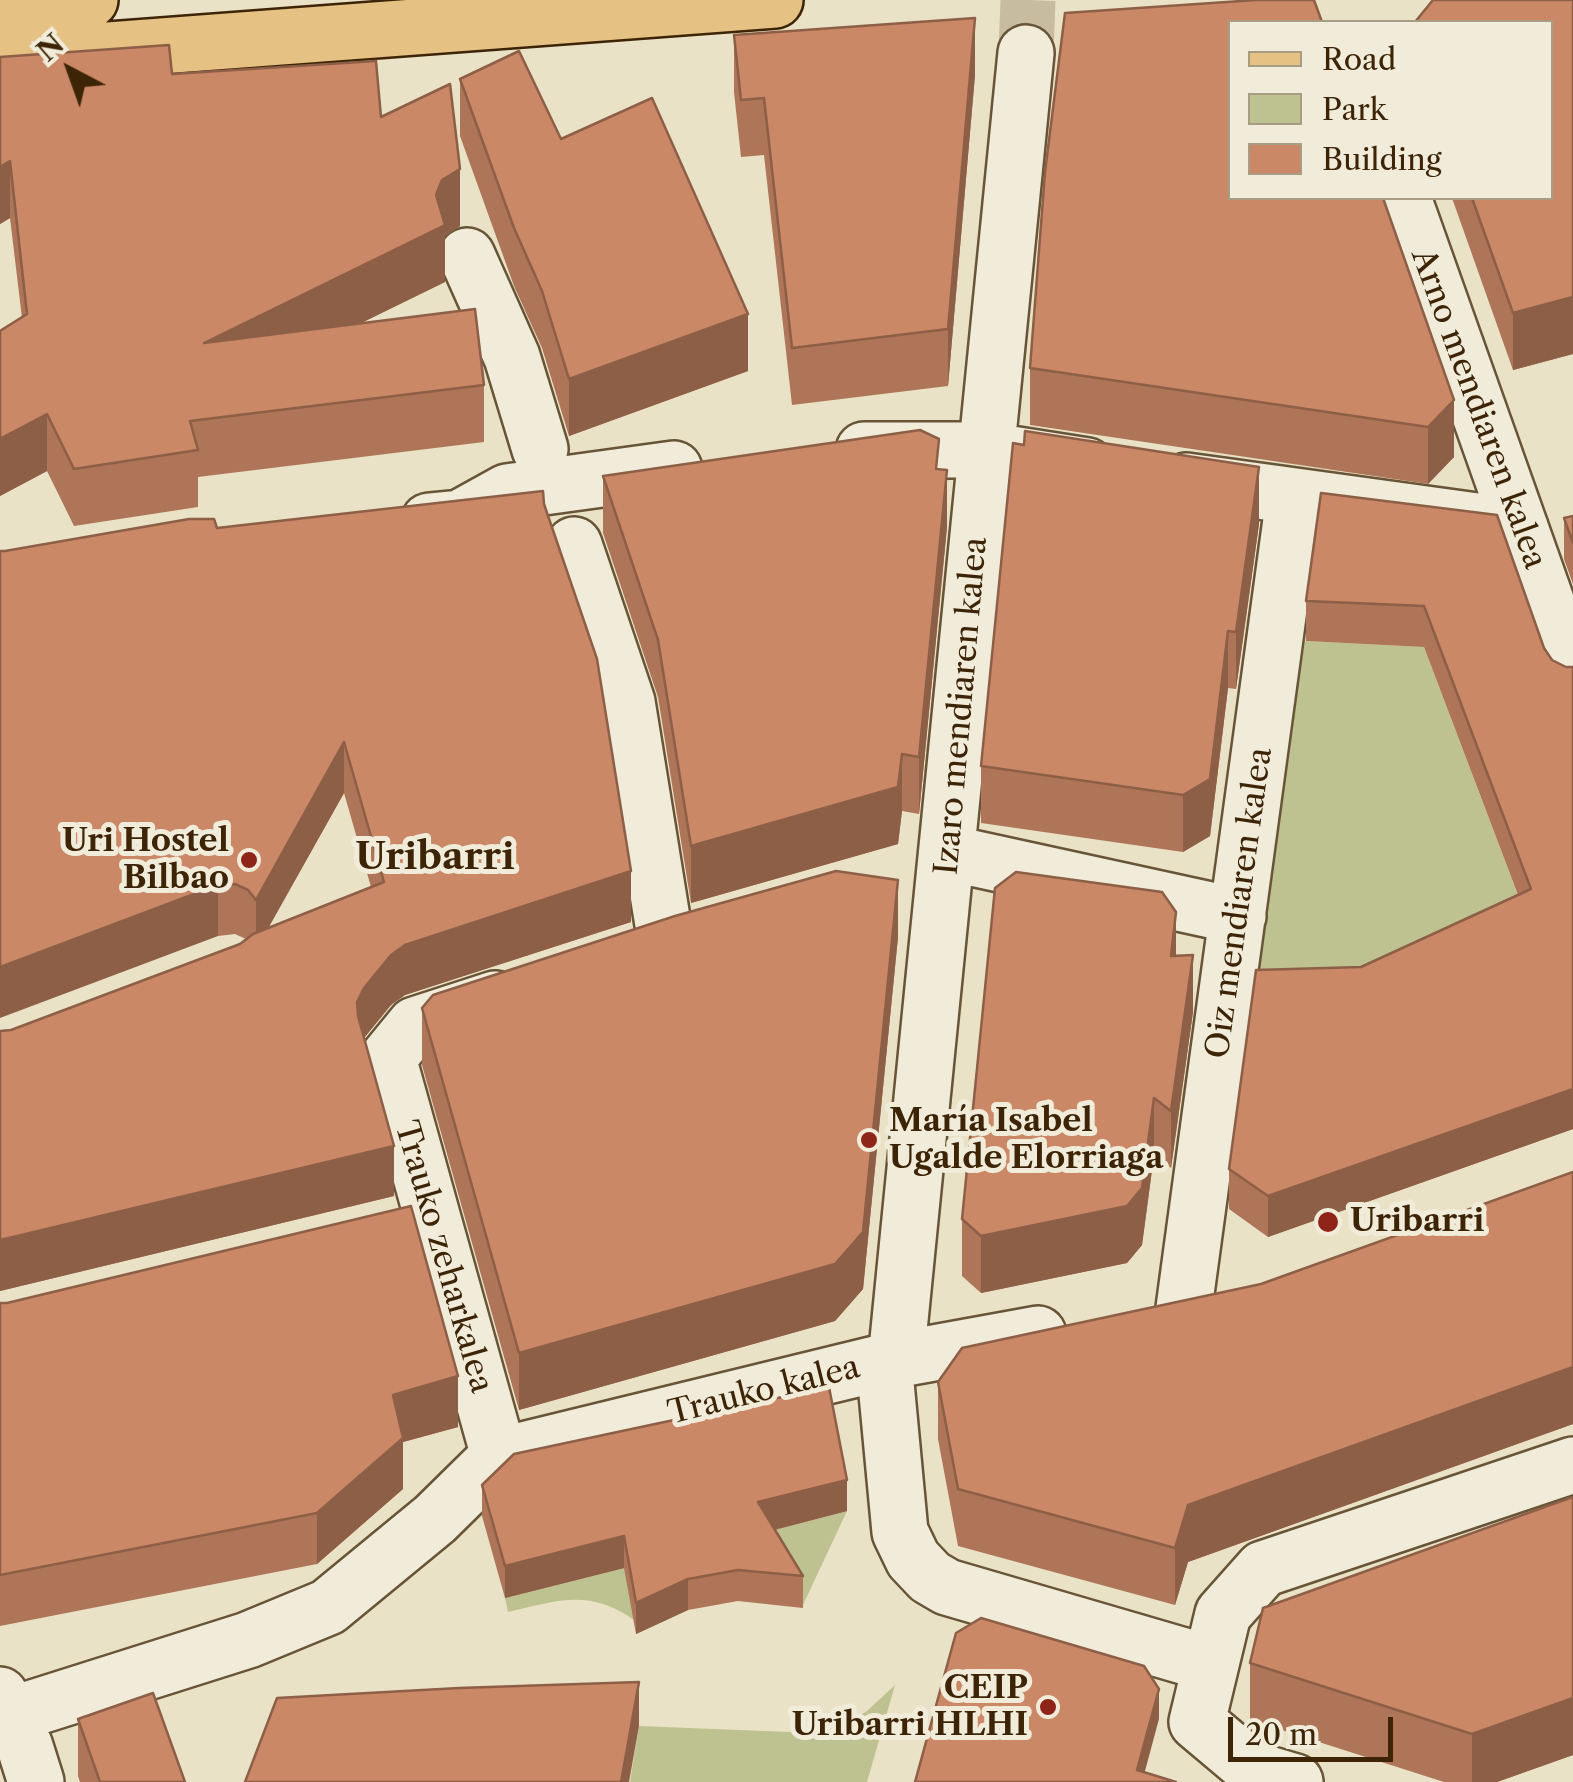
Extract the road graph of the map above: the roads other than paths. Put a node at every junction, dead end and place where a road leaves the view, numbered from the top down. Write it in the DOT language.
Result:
graph roads {
  1 [pos="90,0"];
  2 [pos="774,0"];
  3 [pos="0,6"];
  4 [pos="1026,53"];
  5 [pos="0,58"];
  6 [pos="1404,200"];
  7 [pos="468,256"];
  8 [pos="540,449"];
  9 [pos="807,450"];
  10 [pos="985,450"];
  11 [pos="714,463"];
  12 [pos="1294,498"];
  13 [pos="382,527"];
  14 [pos="1520,527"];
  15 [pos="574,546"];
  16 [pos="1573,677"];
  17 [pos="949,853"];
  18 [pos="1238,916"];
  19 [pos="612,961"];
  20 [pos="540,984"];
  21 [pos="432,1220"];
  22 [pos="376,1233"];
  23 [pos="1210,1301"];
  24 [pos="890,1361"];
  25 [pos="500,1456"];
  26 [pos="1573,1465"];
  27 [pos="1573,1509"];
  28 [pos="1217,1639"];
  29 [pos="5,1705"];
  30 [pos="29,1780"];
  31 [pos="1296,1782"];
  1 -- 3 [label="main road"];
  2 -- 5 [label="main road"];
  4 -- 10 [label="street, Izaro mendiaren kalea"];
  6 -- 14 [label="street, Arno mendiaren kalea"];
  7 -- 8 [label="street"];
  9 -- 10 [label="street"];
  10 -- 12 [label="street"];
  10 -- 17 [label="street, Izaro mendiaren kalea"];
  11 -- 13 [label="street"];
  12 -- 14 [label="street"];
  12 -- 18 [label="street, Oiz mendiaren kalea"];
  14 -- 16 [label="street, Arno mendiaren kalea"];
  15 -- 19 [label="street"];
  17 -- 18 [label="street"];
  17 -- 24 [label="street, Izaro mendiaren kalea"];
  18 -- 23 [label="street, Oiz mendiaren kalea"];
  20 -- 21 [label="street, Trauko zeharkalea"];
  21 -- 22 [label="street"];
  21 -- 25 [label="street, Trauko zeharkalea"];
  23 -- 24 [label="street, Trauko kalea"];
  24 -- 25 [label="street, Trauko kalea"];
  24 -- 28 [label="street, Izaro mendiaren kalea"];
  25 -- 29 [label="street"];
  26 -- 28 [label="street"];
  27 -- 28 [label="street"];
  28 -- 31 [label="street"];
  29 -- 30 [label="street"];
}
